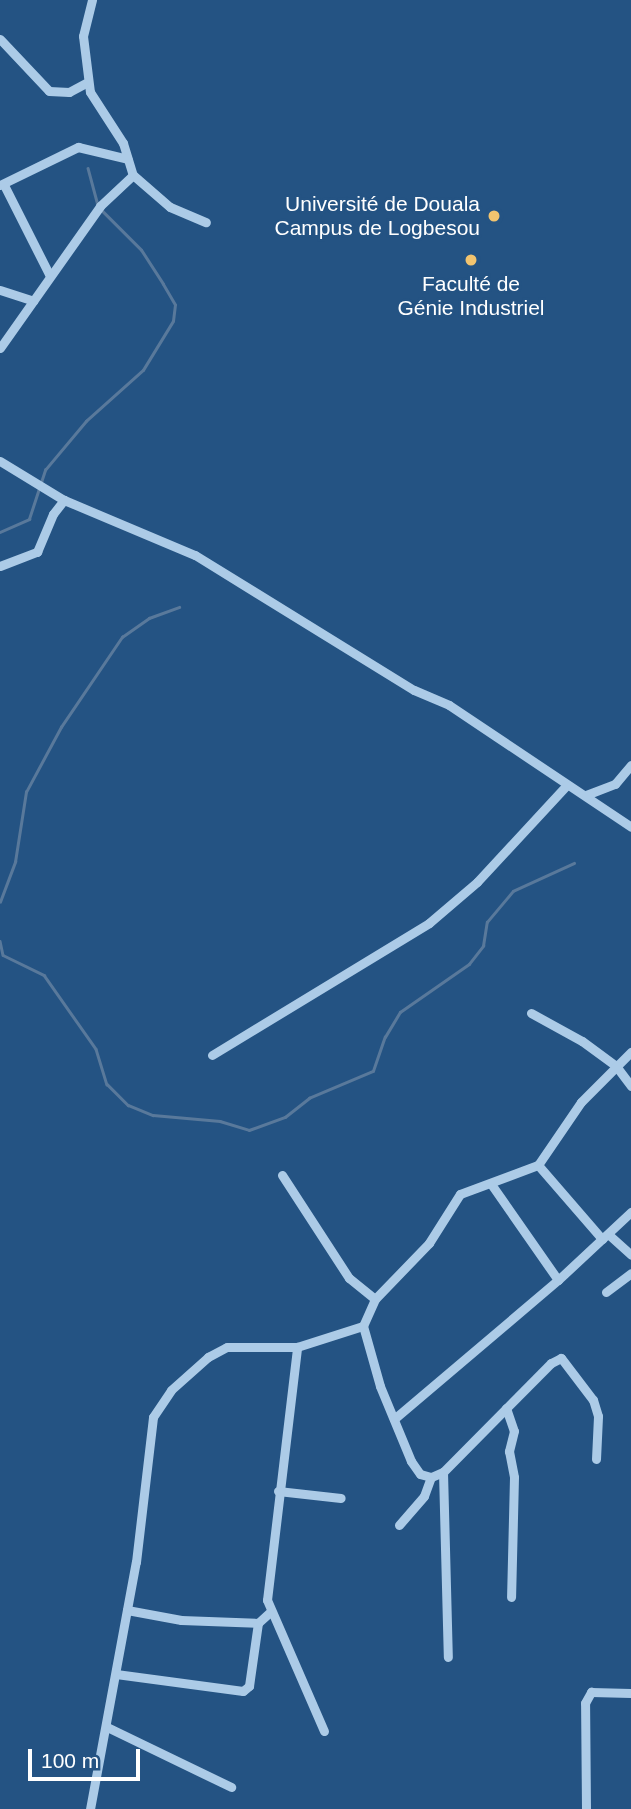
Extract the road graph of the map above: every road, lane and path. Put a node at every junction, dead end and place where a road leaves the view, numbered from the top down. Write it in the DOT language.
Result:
graph roads {
  1 [pos="92,0"];
  2 [pos="0,39"];
  3 [pos="86,83"];
  4 [pos="128,159"];
  5 [pos="133,175"];
  6 [pos="2,186"];
  7 [pos="205,222"];
  8 [pos="50,276"];
  9 [pos="0,290"];
  10 [pos="33,301"];
  11 [pos="0,348"];
  12 [pos="0,461"];
  13 [pos="64,500"];
  14 [pos="0,566"];
  15 [pos="631,765"];
  16 [pos="566,786"];
  17 [pos="586,795"];
  18 [pos="631,827"];
  19 [pos="531,1013"];
  20 [pos="631,1052"];
  21 [pos="212,1055"];
  22 [pos="617,1066"];
  23 [pos="631,1086"];
  24 [pos="538,1165"];
  25 [pos="282,1175"];
  26 [pos="491,1184"];
  27 [pos="631,1212"];
  28 [pos="605,1237"];
  29 [pos="631,1255"];
  30 [pos="631,1273"];
  31 [pos="558,1280"];
  32 [pos="606,1292"];
  33 [pos="375,1299"];
  34 [pos="363,1326"];
  35 [pos="297,1347"];
  36 [pos="506,1408"];
  37 [pos="394,1419"];
  38 [pos="596,1459"];
  39 [pos="443,1472"];
  40 [pos="431,1477"];
  41 [pos="278,1490"];
  42 [pos="341,1498"];
  43 [pos="399,1525"];
  44 [pos="511,1597"];
  45 [pos="127,1610"];
  46 [pos="269,1613"];
  47 [pos="258,1623"];
  48 [pos="448,1657"];
  49 [pos="116,1674"];
  50 [pos="631,1693"];
  51 [pos="107,1727"];
  52 [pos="324,1731"];
  53 [pos="231,1787"];
  54 [pos="90,1809"];
  55 [pos="586,1809"];
  1 -- 3 [label="street"];
  2 -- 3 [label="street"];
  3 -- 4 [label="street"];
  4 -- 5 [label="street"];
  4 -- 6 [label="street"];
  5 -- 7 [label="street"];
  5 -- 8 [label="street"];
  6 -- 8 [label="street"];
  8 -- 10 [label="street"];
  9 -- 10 [label="street"];
  10 -- 11 [label="street"];
  12 -- 13 [label="street"];
  13 -- 14 [label="street"];
  13 -- 16 [label="street"];
  15 -- 17 [label="street"];
  16 -- 17 [label="street"];
  16 -- 21 [label="street"];
  17 -- 18 [label="street"];
  19 -- 22 [label="street"];
  20 -- 22 [label="street"];
  22 -- 23 [label="street"];
  22 -- 24 [label="street"];
  24 -- 26 [label="street"];
  24 -- 28 [label="street"];
  25 -- 33 [label="street"];
  26 -- 31 [label="street"];
  26 -- 33 [label="street"];
  27 -- 28 [label="street"];
  28 -- 29 [label="street"];
  28 -- 31 [label="street"];
  30 -- 32 [label="street"];
  31 -- 37 [label="street"];
  33 -- 34 [label="street"];
  34 -- 35 [label="street"];
  34 -- 37 [label="street"];
  35 -- 41 [label="street"];
  35 -- 45 [label="street"];
  36 -- 38 [label="street"];
  36 -- 39 [label="street"];
  36 -- 44 [label="street"];
  37 -- 40 [label="street"];
  39 -- 40 [label="street"];
  39 -- 48 [label="street"];
  40 -- 43 [label="street"];
  41 -- 42 [label="street"];
  41 -- 46 [label="street"];
  45 -- 47 [label="street"];
  45 -- 49 [label="street"];
  46 -- 47 [label="street"];
  46 -- 52 [label="street"];
  47 -- 49 [label="street"];
  49 -- 51 [label="street"];
  50 -- 55 [label="street"];
  51 -- 53 [label="street"];
  51 -- 54 [label="street"];
}
